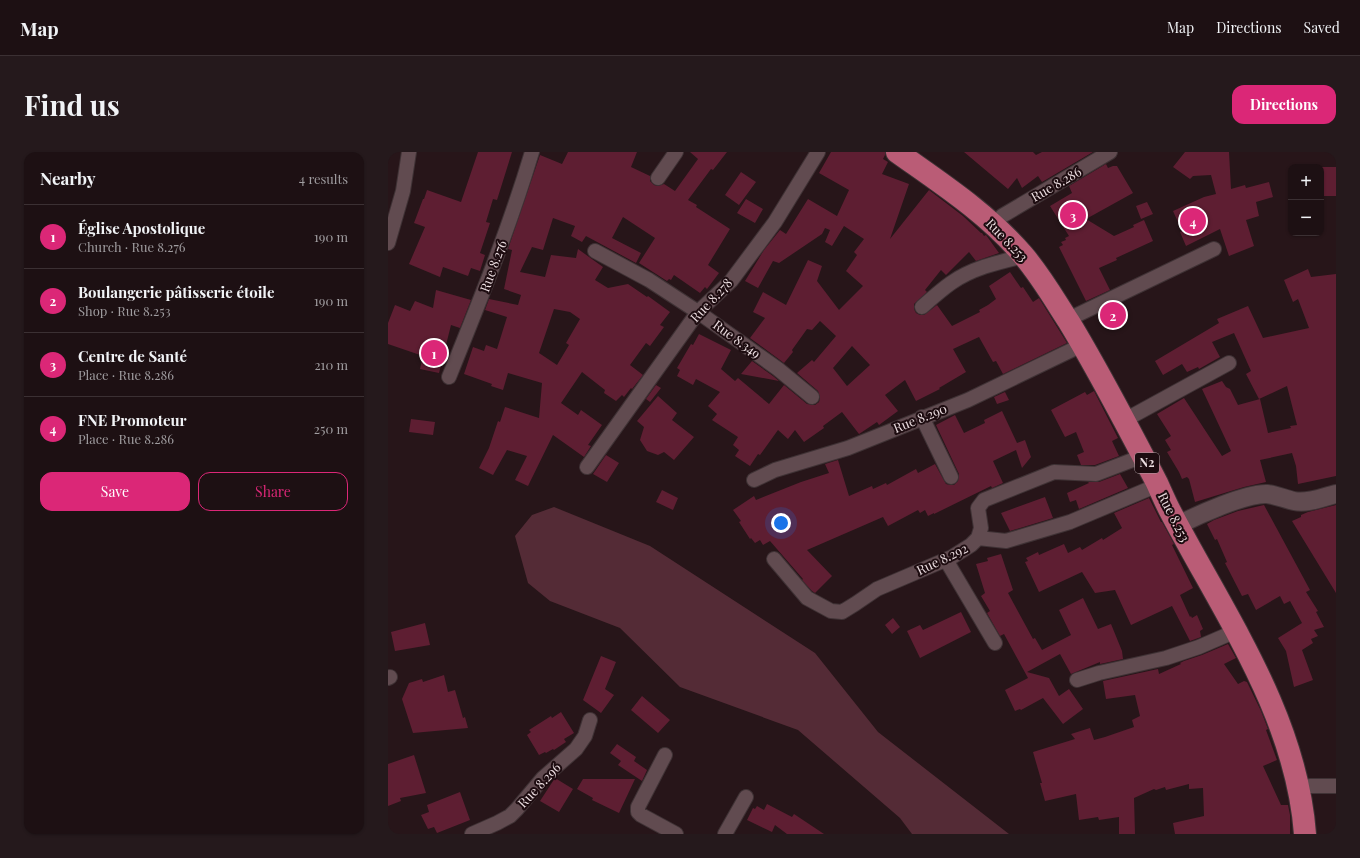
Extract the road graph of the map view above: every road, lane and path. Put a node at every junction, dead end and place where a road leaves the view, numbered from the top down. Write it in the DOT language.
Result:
graph roads {
  1 [pos="410,152"];
  2 [pos="532,152"];
  3 [pos="676,152"];
  4 [pos="818,152"];
  5 [pos="897,152"];
  6 [pos="913,152"];
  7 [pos="1110,152"];
  8 [pos="658,178"];
  9 [pos="1002,216"];
  10 [pos="388,243"];
  11 [pos="1214,249"];
  12 [pos="595,251"];
  13 [pos="1024,256"];
  14 [pos="922,307"];
  15 [pos="698,312"];
  16 [pos="1077,316"];
  17 [pos="1082,345"];
  18 [pos="1229,363"];
  19 [pos="449,377"];
  20 [pos="812,397"];
  21 [pos="1134,415"];
  22 [pos="922,417"];
  23 [pos="1143,456"];
  24 [pos="587,466"];
  25 [pos="951,476"];
  26 [pos="754,480"];
  27 [pos="1158,485"];
  28 [pos="1336,494"];
  29 [pos="1184,522"];
  30 [pos="978,538"];
  31 [pos="774,559"];
  32 [pos="946,560"];
  33 [pos="1236,631"];
  34 [pos="995,643"];
  35 [pos="1077,680"];
  36 [pos="590,720"];
  37 [pos="665,755"];
  38 [pos="1310,786"];
  39 [pos="1336,786"];
  40 [pos="746,797"];
  41 [pos="482,833"];
  42 [pos="676,834"];
  43 [pos="725,834"];
  44 [pos="1305,834"];
  45 [pos="1313,834"];
  1 -- 10 [label="street"];
  2 -- 19 [label="street, Rue 8.276"];
  3 -- 8 [label="street"];
  4 -- 15 [label="street, Rue 8.278"];
  5 -- 13 [label="highway, Rue 8.253 / N2"];
  6 -- 9 [label="highway, Rue 8.253 / N2"];
  7 -- 9 [label="street, Rue 8.286"];
  9 -- 16 [label="highway, Rue 8.253 / N2"];
  11 -- 16 [label="street"];
  12 -- 15 [label="street, Rue 8.349"];
  13 -- 14 [label="street"];
  13 -- 17 [label="highway, Rue 8.253 / N2"];
  15 -- 20 [label="street, Rue 8.349"];
  15 -- 24 [label="street, Rue 8.278"];
  16 -- 21 [label="highway, Rue 8.253 / N2"];
  17 -- 22 [label="street, Rue 8.290"];
  17 -- 23 [label="highway, Rue 8.253 / N2"];
  18 -- 21 [label="street"];
  21 -- 29 [label="highway, Rue 8.253 / N2"];
  22 -- 25 [label="street"];
  22 -- 26 [label="street, Rue 8.290"];
  23 -- 27 [label="highway, Rue 8.253 / N2"];
  23 -- 30 [label="street, Rue 8.292"];
  27 -- 29 [label="highway, Rue 8.253 / N2"];
  27 -- 30 [label="street"];
  28 -- 29 [label="street"];
  29 -- 33 [label="highway, Rue 8.253 / N2"];
  29 -- 38 [label="highway, Rue 8.253 / N2"];
  30 -- 32 [label="street, Rue 8.292"];
  31 -- 32 [label="street, Rue 8.292"];
  32 -- 34 [label="street"];
  33 -- 35 [label="street"];
  33 -- 44 [label="highway, Rue 8.253 / N2"];
  36 -- 41 [label="street, Rue 8.296"];
  37 -- 42 [label="street"];
  38 -- 39 [label="street"];
  38 -- 45 [label="highway, Rue 8.253 / N2"];
  40 -- 43 [label="street"];
}
